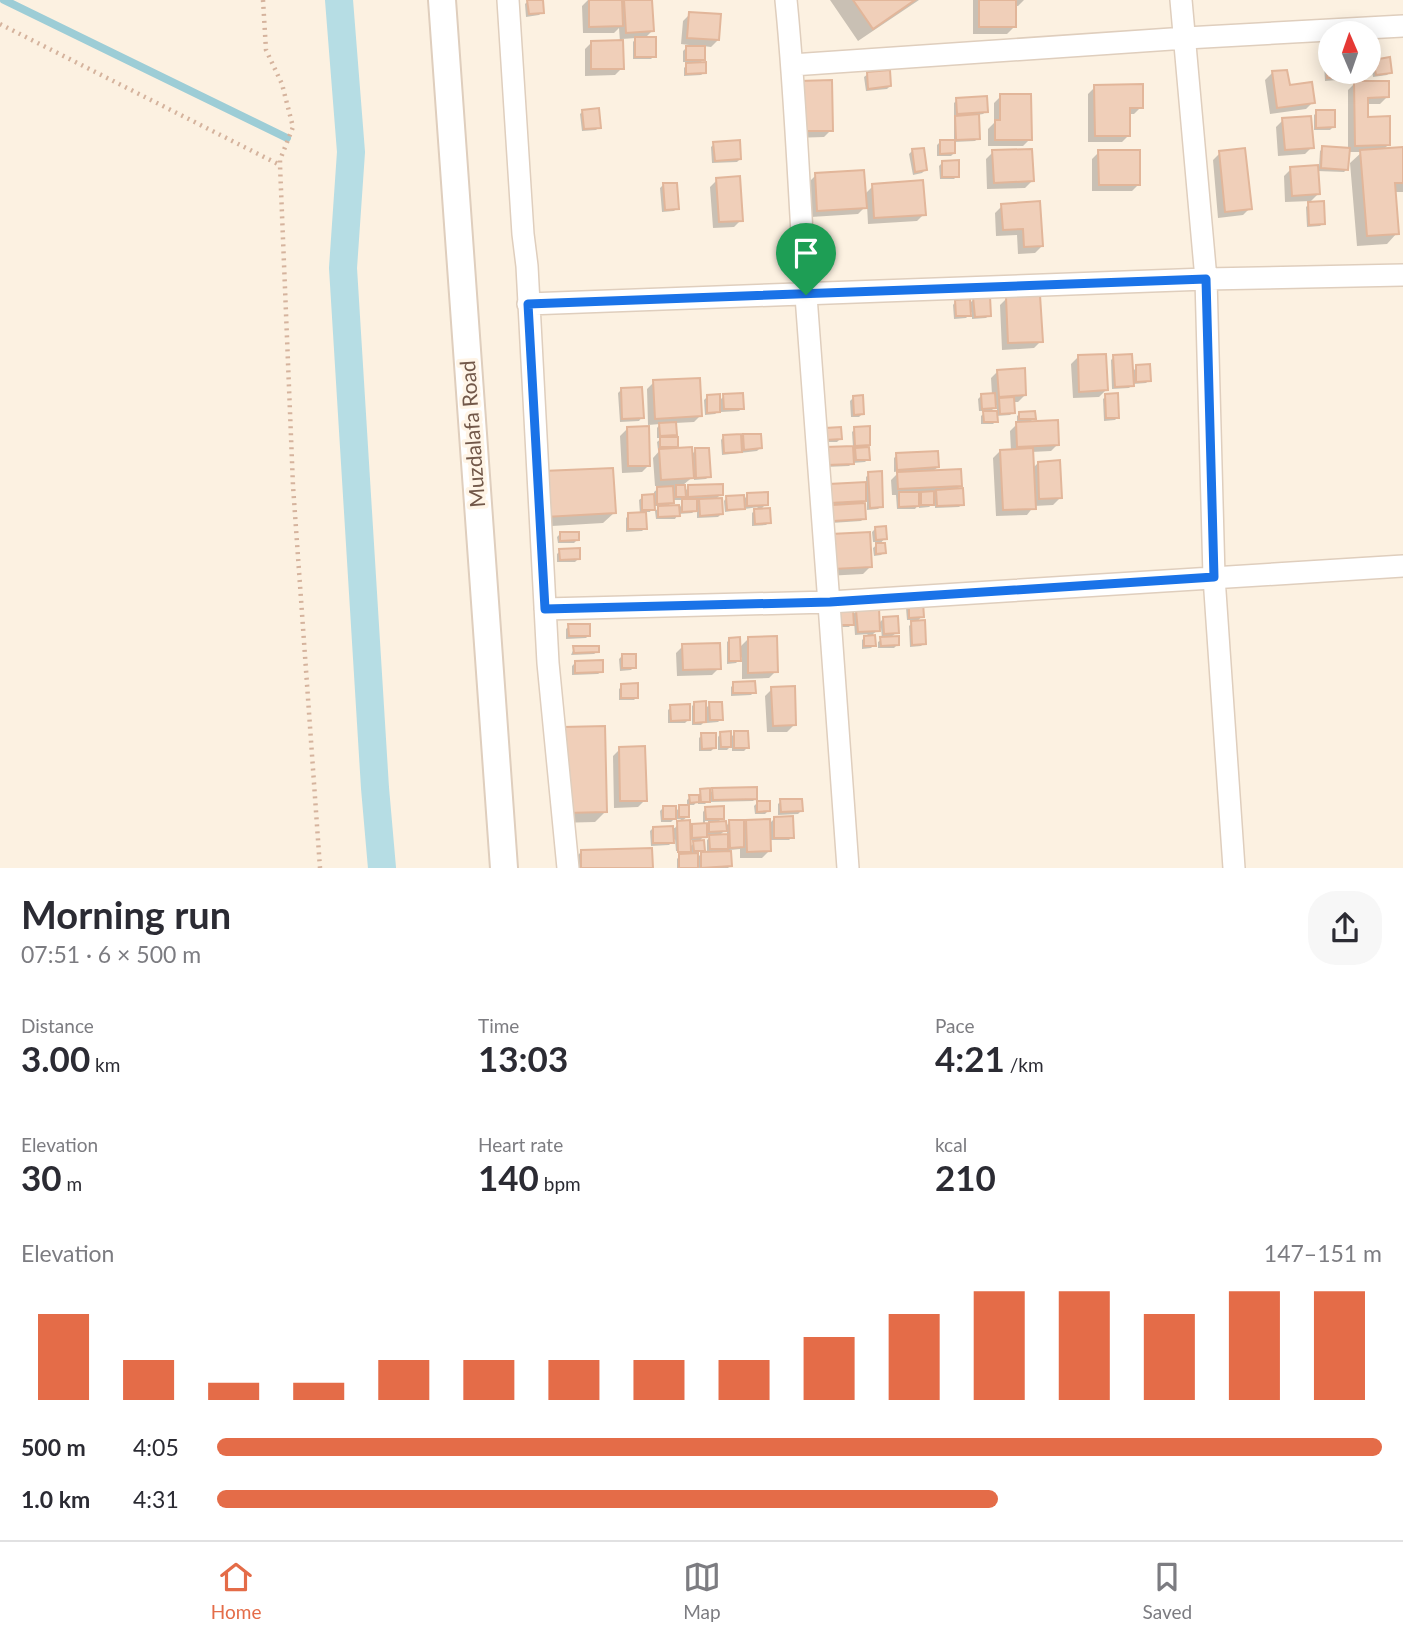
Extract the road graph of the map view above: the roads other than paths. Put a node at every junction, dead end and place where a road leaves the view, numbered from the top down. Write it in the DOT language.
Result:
graph roads {
  1 [pos="442,0"];
  2 [pos="508,0"];
  3 [pos="786,0"];
  4 [pos="1181,0"];
  5 [pos="1403,26"];
  6 [pos="1186,38"];
  7 [pos="792,65"];
  8 [pos="1403,275"];
  9 [pos="1206,279"];
  10 [pos="806,295"];
  11 [pos="528,304"];
  12 [pos="1403,566"];
  13 [pos="1214,577"];
  14 [pos="830,602"];
  15 [pos="545,609"];
  16 [pos="504,868"];
  17 [pos="568,868"];
  18 [pos="848,868"];
  19 [pos="1234,868"];
  1 -- 16 [label="street, Muzdalafa Road"];
  2 -- 11 [label="street"];
  3 -- 7 [label="street"];
  4 -- 6 [label="street"];
  5 -- 6 [label="street"];
  6 -- 7 [label="street"];
  6 -- 9 [label="street"];
  7 -- 10 [label="street"];
  8 -- 9 [label="street"];
  9 -- 10 [label="street"];
  9 -- 13 [label="street"];
  10 -- 11 [label="street"];
  10 -- 14 [label="street"];
  11 -- 15 [label="street"];
  12 -- 13 [label="street"];
  13 -- 14 [label="street"];
  13 -- 19 [label="street"];
  14 -- 15 [label="street"];
  14 -- 18 [label="street"];
  15 -- 17 [label="street"];
}
